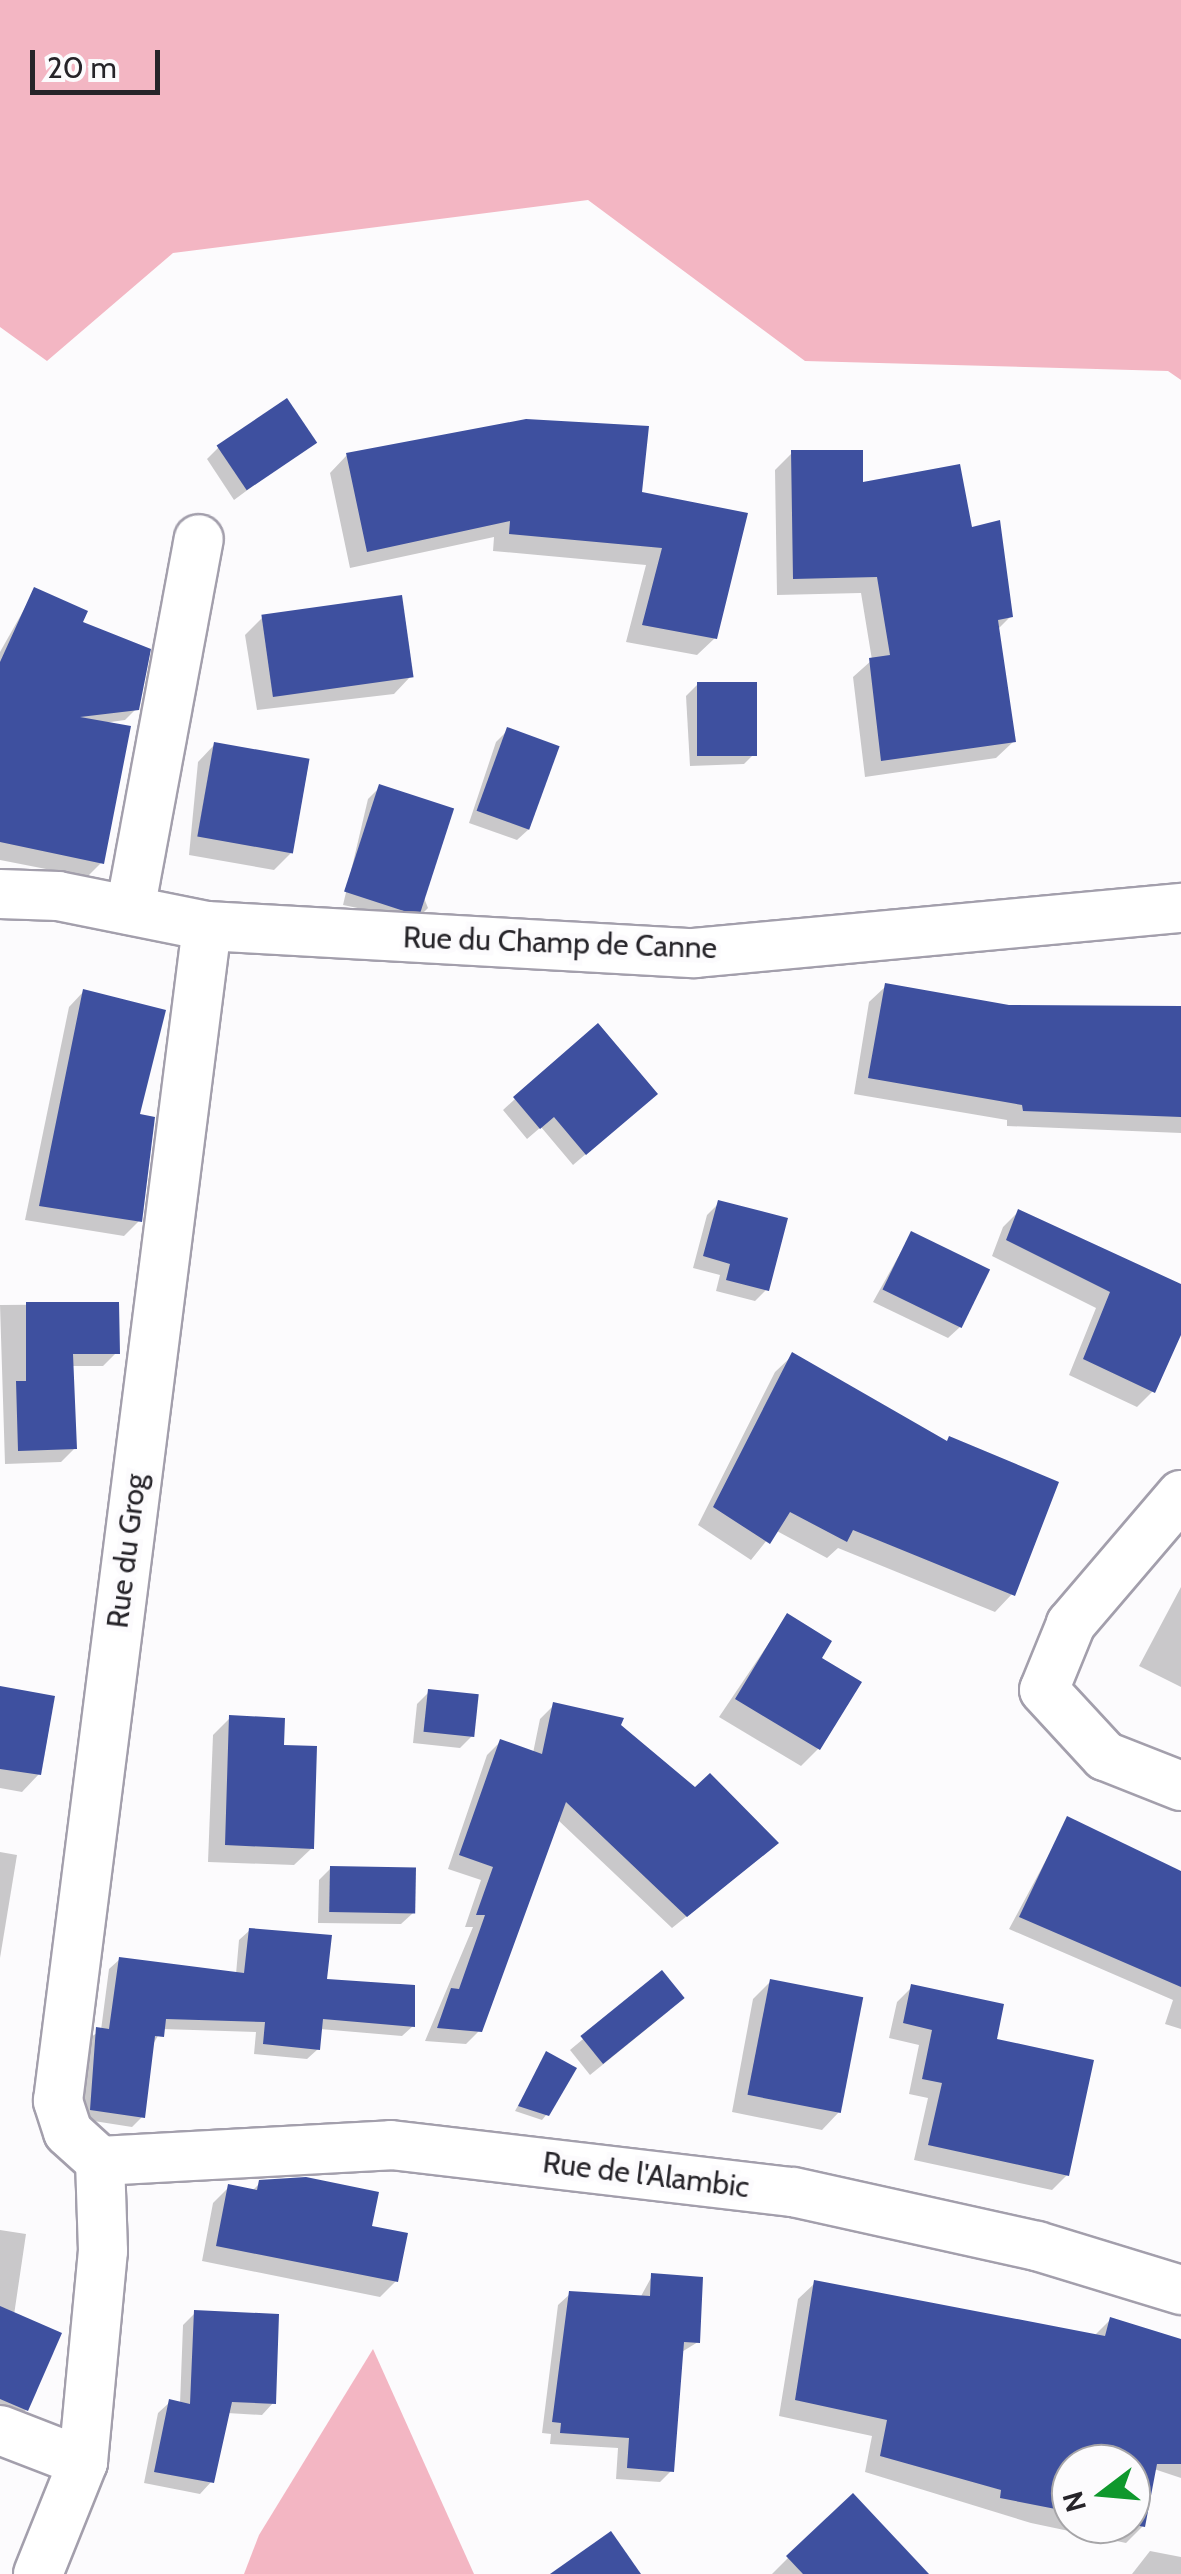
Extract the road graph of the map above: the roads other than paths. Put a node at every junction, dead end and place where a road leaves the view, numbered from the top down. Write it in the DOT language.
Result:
graph roads {
  1 [pos="199,539"];
  2 [pos="0,894"];
  3 [pos="1181,908"];
  4 [pos="130,910"];
  5 [pos="207,926"];
  6 [pos="1181,1495"];
  7 [pos="1181,1786"];
  8 [pos="100,2161"];
  9 [pos="1181,2290"];
  10 [pos="0,2430"];
  11 [pos="83,2462"];
  12 [pos="38,2574"];
  1 -- 4 [label="street"];
  2 -- 4 [label="street, Rue du Champ de Canne"];
  3 -- 5 [label="street, Rue du Champ de Canne"];
  4 -- 5 [label="street, Rue du Champ de Canne"];
  5 -- 8 [label="street, Rue du Grog"];
  6 -- 7 [label="street"];
  8 -- 9 [label="street, Rue de l'Alambic"];
  8 -- 11 [label="street"];
  10 -- 11 [label="street"];
  11 -- 12 [label="street"];
}
